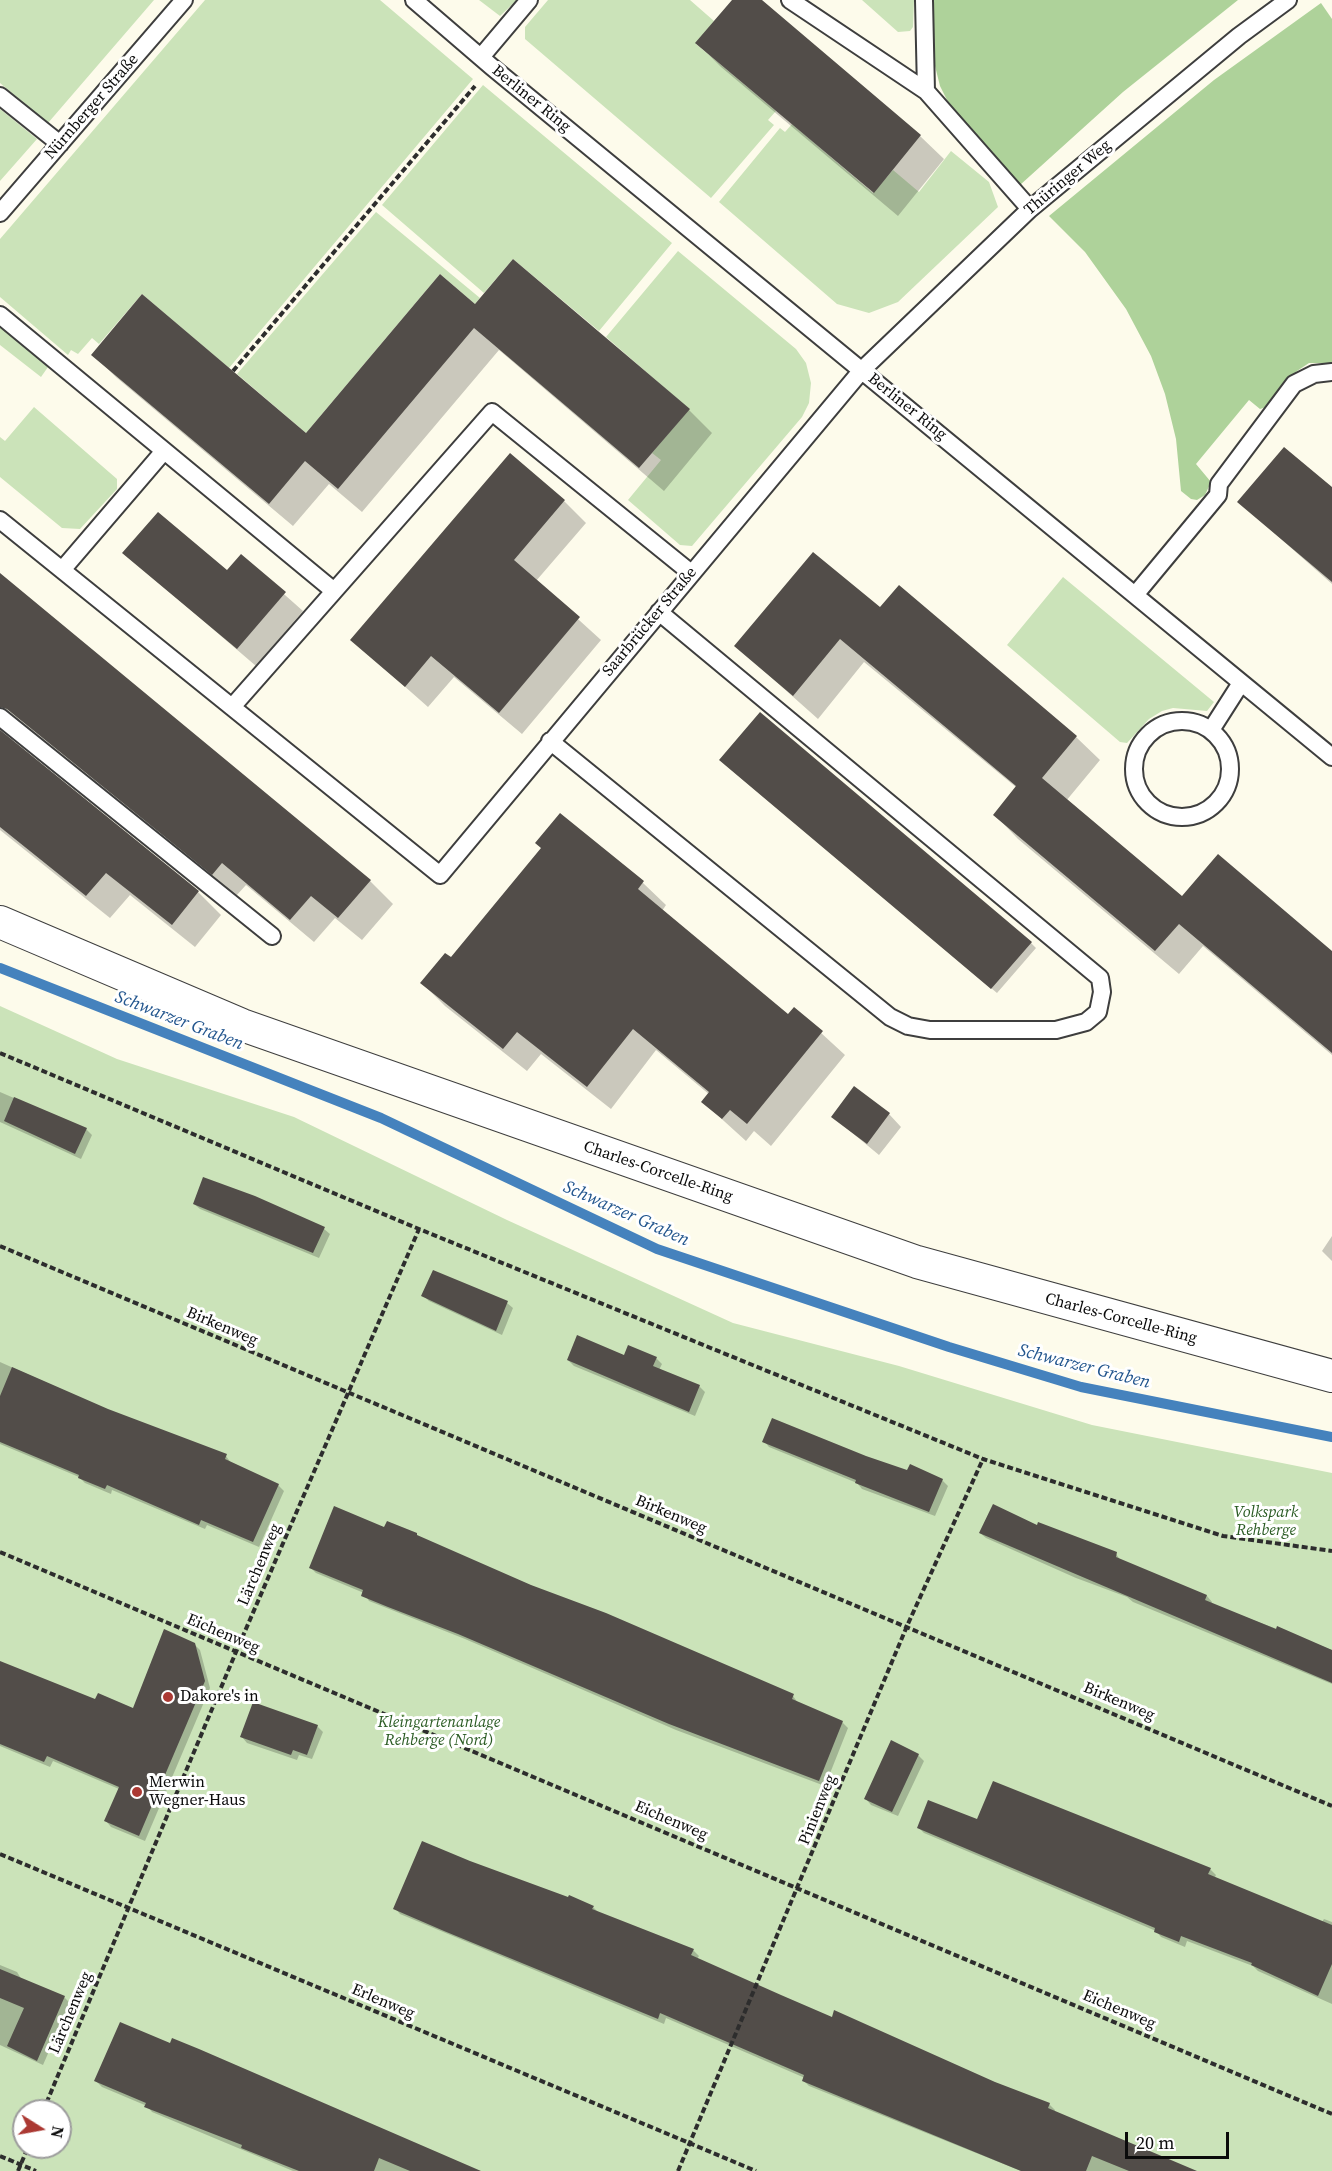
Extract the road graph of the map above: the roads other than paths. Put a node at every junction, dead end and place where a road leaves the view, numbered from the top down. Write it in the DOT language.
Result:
graph roads {
  1 [pos="184,0"];
  2 [pos="414,0"];
  3 [pos="529,0"];
  4 [pos="790,0"];
  5 [pos="924,0"];
  6 [pos="1288,0"];
  7 [pos="486,62"];
  8 [pos="926,91"];
  9 [pos="0,96"];
  10 [pos="60,144"];
  11 [pos="1030,209"];
  12 [pos="0,213"];
  13 [pos="0,315"];
  14 [pos="862,370"];
  15 [pos="1332,372"];
  16 [pos="164,451"];
  17 [pos="0,520"];
  18 [pos="62,570"];
  19 [pos="691,573"];
  20 [pos="334,591"];
  21 [pos="1135,596"];
  22 [pos="659,612"];
  23 [pos="1241,683"];
  24 [pos="232,707"];
  25 [pos="0,717"];
  26 [pos="1210,730"];
  27 [pos="550,741"];
  28 [pos="1332,757"];
  29 [pos="0,922"];
  30 [pos="272,936"];
  31 [pos="1332,1376"];
  1 -- 10 [label="lane, Nürnberger Straße"];
  2 -- 7 [label="lane, Berliner Ring"];
  3 -- 7 [label="lane, Berliner Ring"];
  4 -- 8 [label="lane"];
  5 -- 8 [label="lane"];
  6 -- 11 [label="lane, Thüringer Weg"];
  7 -- 14 [label="lane, Berliner Ring"];
  8 -- 11 [label="lane"];
  9 -- 10 [label="lane"];
  10 -- 12 [label="lane, Nürnberger Straße"];
  11 -- 14 [label="lane, Thüringer Weg"];
  13 -- 16 [label="lane"];
  14 -- 19 [label="lane, Saarbrücker Straße"];
  14 -- 21 [label="lane, Berliner Ring"];
  15 -- 21 [label="lane"];
  16 -- 18 [label="lane"];
  16 -- 20 [label="lane"];
  17 -- 18 [label="lane"];
  18 -- 24 [label="lane"];
  19 -- 20 [label="lane"];
  19 -- 22 [label="lane, Saarbrücker Straße"];
  20 -- 24 [label="lane"];
  21 -- 23 [label="lane, Berliner Ring"];
  22 -- 27 [label="lane, Saarbrücker Straße"];
  22 -- 27 [label="lane"];
  23 -- 26 [label="lane"];
  23 -- 28 [label="lane, Berliner Ring"];
  24 -- 27 [label="lane, Saarbrücker Straße"];
  25 -- 30 [label="lane"];
  26 -- 26 [label="lane"];
  29 -- 31 [label="street, Charles-Corcelle-Ring"];
}
